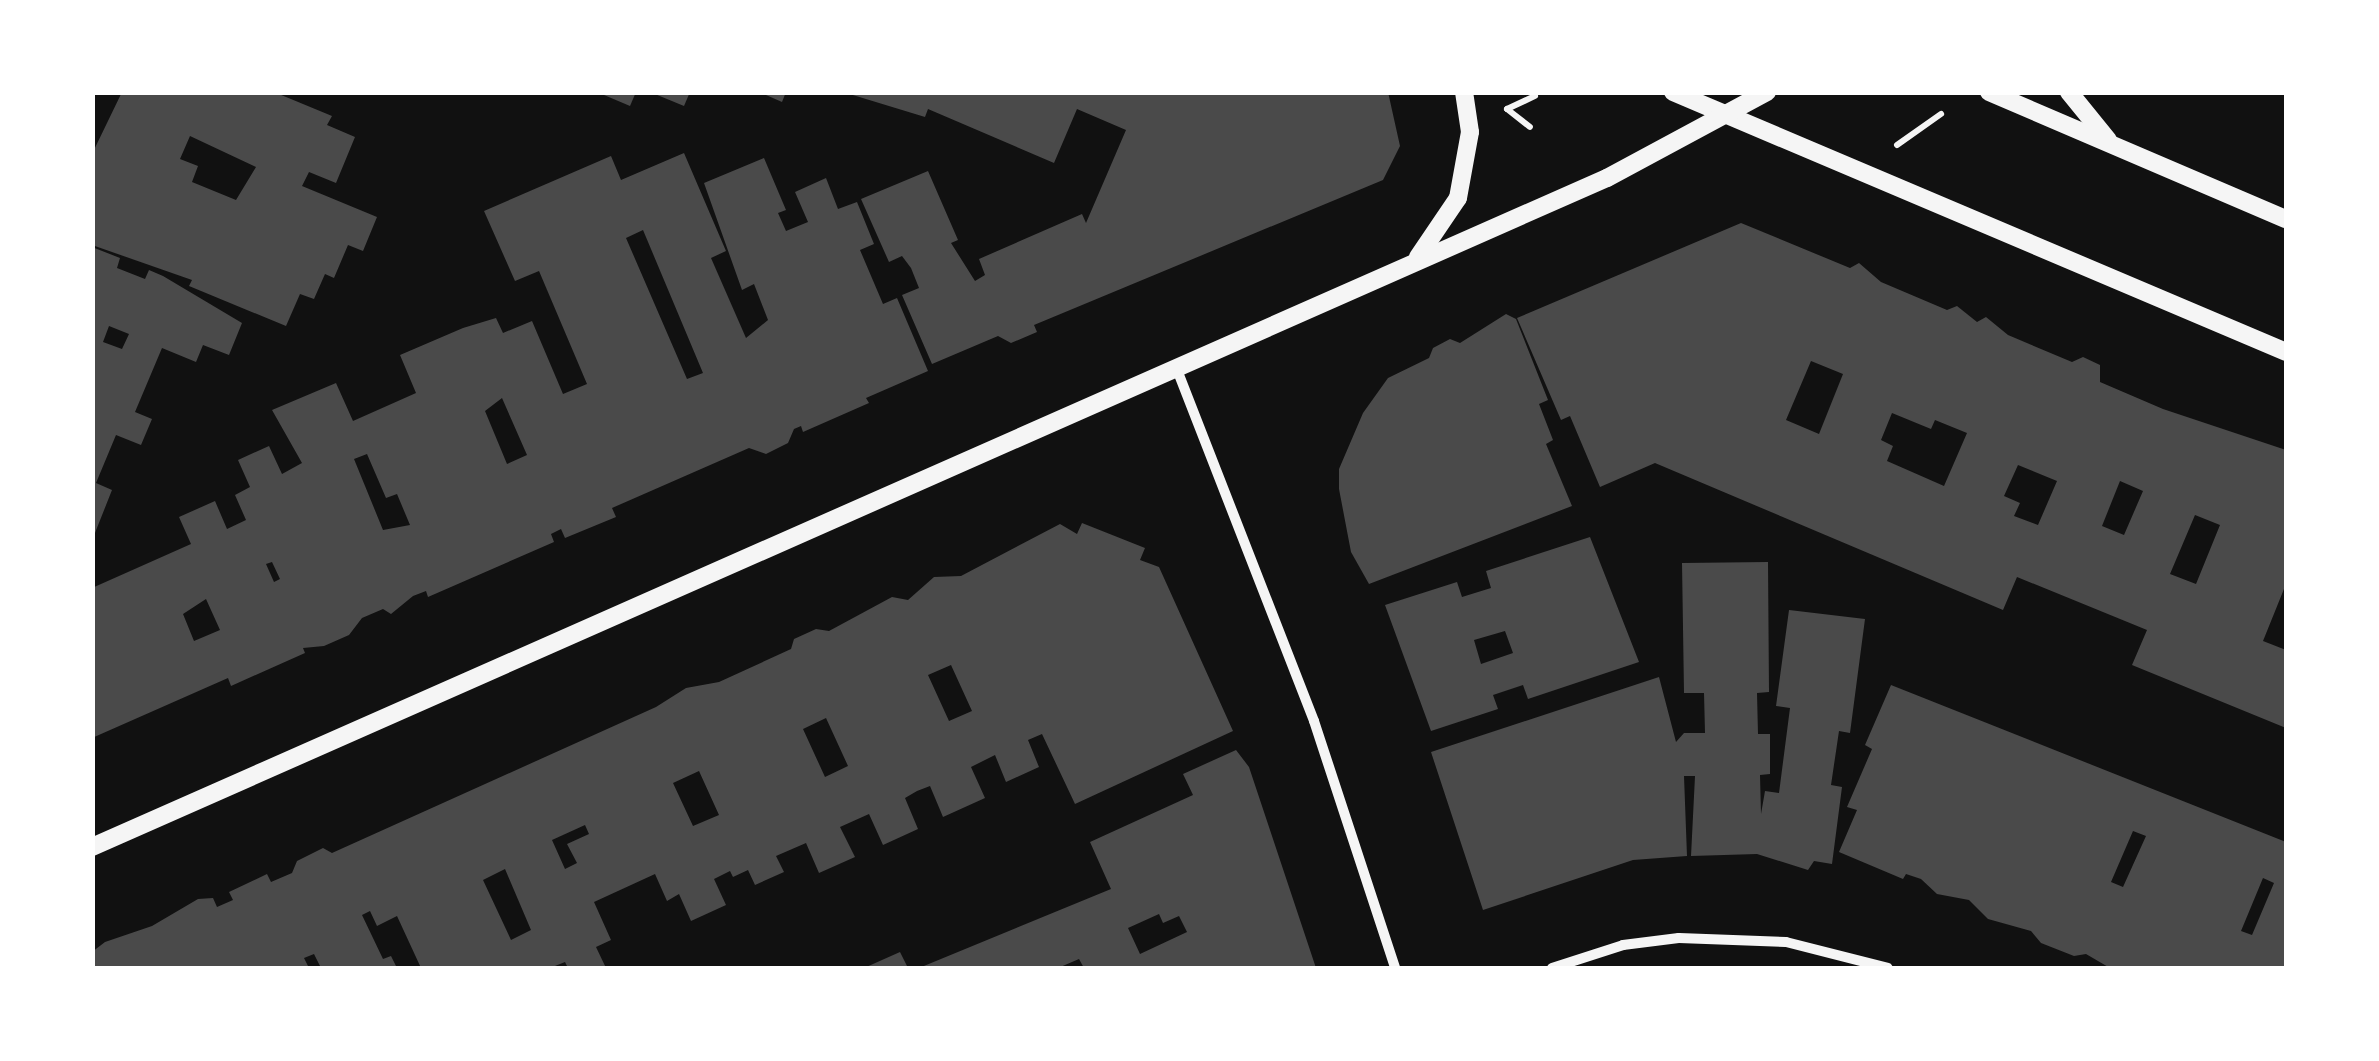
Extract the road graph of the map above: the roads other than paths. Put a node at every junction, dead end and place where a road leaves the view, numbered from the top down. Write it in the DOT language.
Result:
graph roads {
  1 [pos="1464,92"];
  2 [pos="1672,92"];
  3 [pos="1767,92"];
  4 [pos="1989,92"];
  5 [pos="2069,92"];
  6 [pos="1730,117"];
  7 [pos="2112,144"];
  8 [pos="2286,219"];
  9 [pos="1412,264"];
  10 [pos="2286,352"];
  11 [pos="1176,367"];
  12 [pos="92,846"];
  13 [pos="1395,968"];
  14 [pos="1552,968"];
  15 [pos="1888,968"];
  1 -- 9 [label="street"];
  2 -- 6 [label="street"];
  3 -- 6 [label="street"];
  4 -- 7 [label="street"];
  5 -- 7 [label="street"];
  6 -- 9 [label="street"];
  6 -- 10 [label="street"];
  7 -- 8 [label="street"];
  9 -- 11 [label="street"];
  11 -- 12 [label="street"];
  11 -- 13 [label="street"];
  14 -- 15 [label="street"];
}
